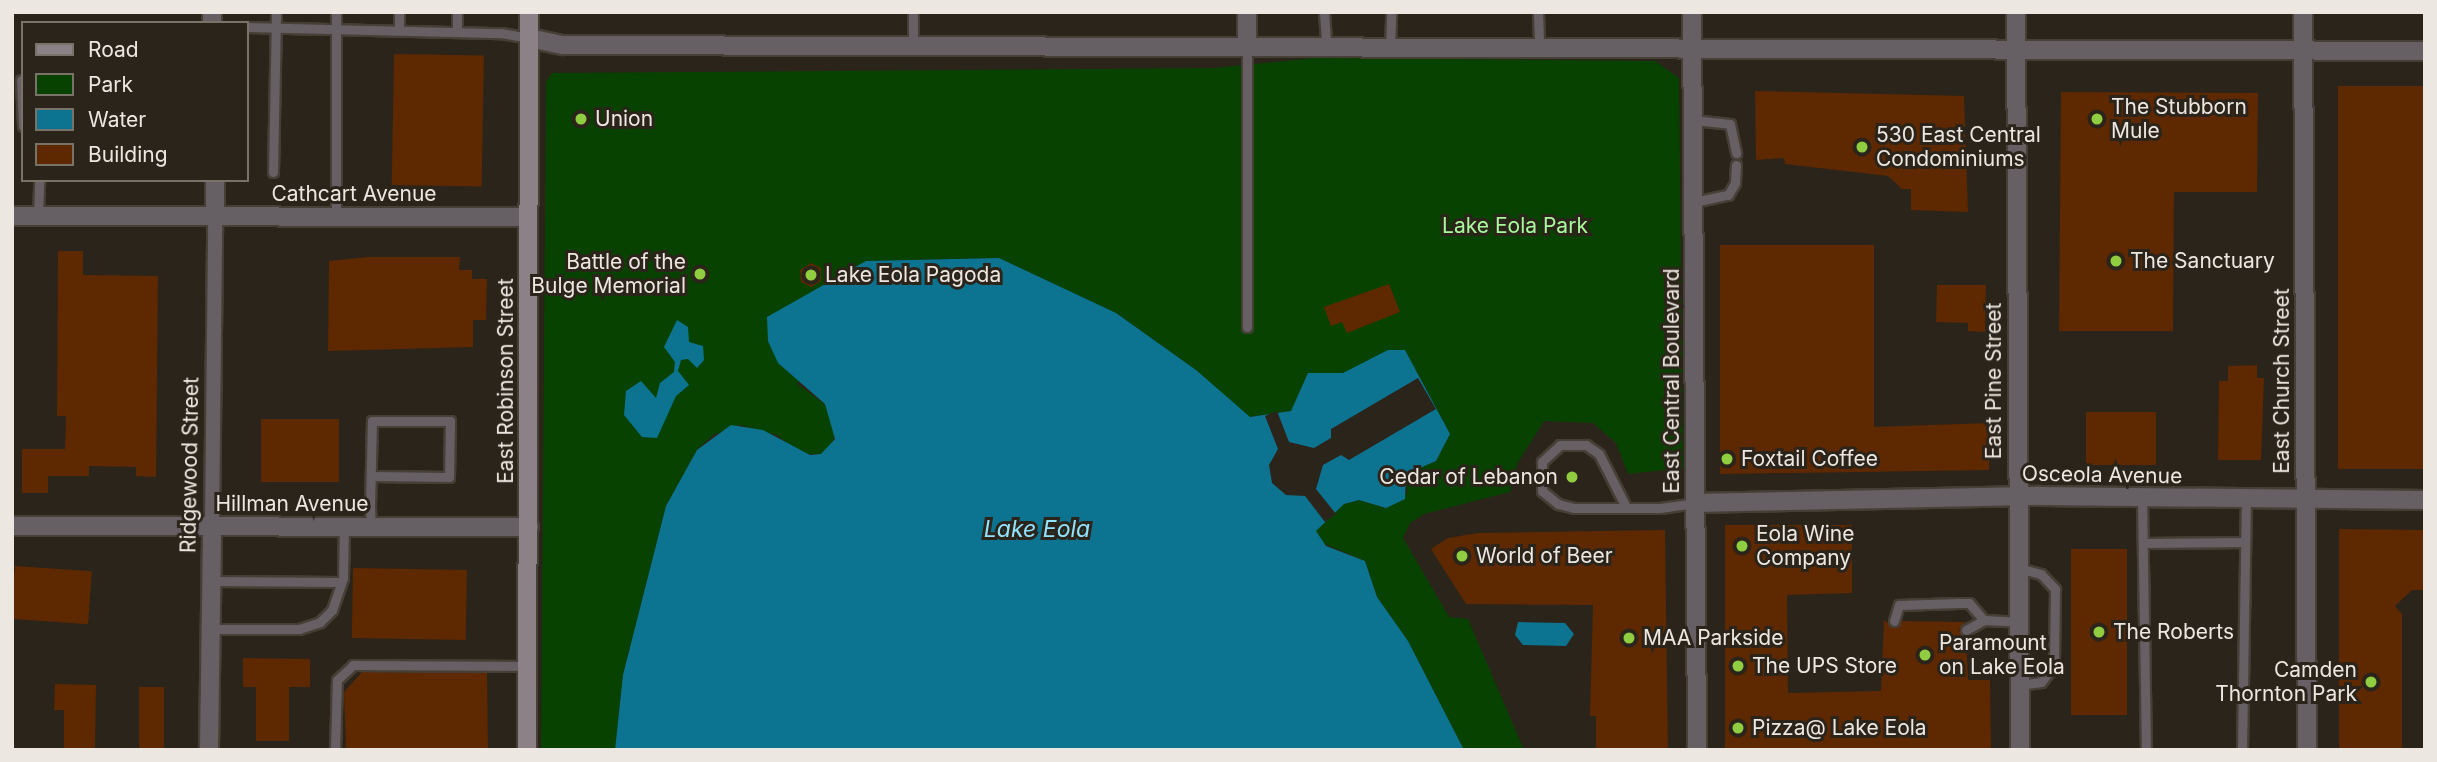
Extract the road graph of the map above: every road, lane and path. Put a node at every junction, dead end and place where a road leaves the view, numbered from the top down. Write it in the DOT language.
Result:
graph roads {
  1 [pos="276,12"];
  2 [pos="336,12"];
  3 [pos="399,12"];
  4 [pos="457,12"];
  5 [pos="529,12"];
  6 [pos="913,12"];
  7 [pos="1247,12"];
  8 [pos="1324,12"];
  9 [pos="1391,12"];
  10 [pos="1538,12"];
  11 [pos="1692,12"];
  12 [pos="2016,12"];
  13 [pos="2303,12"];
  14 [pos="276,26"];
  15 [pos="248,27"];
  16 [pos="336,28"];
  17 [pos="399,29"];
  18 [pos="457,31"];
  19 [pos="529,38"];
  20 [pos="913,44"];
  21 [pos="1247,44"];
  22 [pos="1326,44"];
  23 [pos="1539,47"];
  24 [pos="1693,47"];
  25 [pos="1390,48"];
  26 [pos="2016,48"];
  27 [pos="2303,51"];
  28 [pos="2425,51"];
  29 [pos="1693,120"];
  30 [pos="1736,153"];
  31 [pos="1736,165"];
  32 [pos="273,173"];
  33 [pos="39,182"];
  34 [pos="215,182"];
  35 [pos="1694,202"];
  36 [pos="12,216"];
  37 [pos="38,216"];
  38 [pos="215,217"];
  39 [pos="528,217"];
  40 [pos="336,218"];
  41 [pos="1247,327"];
  42 [pos="371,477"];
  43 [pos="2017,496"];
  44 [pos="2142,498"];
  45 [pos="2246,499"];
  46 [pos="2305,499"];
  47 [pos="2425,500"];
  48 [pos="1695,503"];
  49 [pos="1626,507"];
  50 [pos="12,526"];
  51 [pos="212,527"];
  52 [pos="344,527"];
  53 [pos="371,527"];
  54 [pos="529,527"];
  55 [pos="2245,542"];
  56 [pos="2145,543"];
  57 [pos="2018,568"];
  58 [pos="212,581"];
  59 [pos="341,582"];
  60 [pos="1984,620"];
  61 [pos="1894,621"];
  62 [pos="2018,622"];
  63 [pos="211,629"];
  64 [pos="1966,630"];
  65 [pos="528,666"];
  66 [pos="2019,685"];
  67 [pos="209,750"];
  68 [pos="335,750"];
  69 [pos="527,750"];
  70 [pos="1697,750"];
  71 [pos="2020,750"];
  72 [pos="2146,750"];
  73 [pos="2242,750"];
  74 [pos="2307,750"];
  1 -- 14 [label="lane"];
  2 -- 16 [label="lane"];
  3 -- 17 [label="lane"];
  4 -- 18 [label="lane"];
  5 -- 19 [label="main road, East Robinson Street"];
  6 -- 20 [label="lane"];
  7 -- 21 [label="street"];
  8 -- 22 [label="lane"];
  9 -- 25 [label="lane"];
  10 -- 23 [label="lane"];
  11 -- 24 [label="street, East Central Boulevard"];
  12 -- 26 [label="street, East Pine Street"];
  13 -- 27 [label="street, East Church Street"];
  14 -- 15 [label="lane"];
  14 -- 16 [label="lane"];
  14 -- 32 [label="lane"];
  16 -- 17 [label="lane"];
  16 -- 40 [label="lane"];
  17 -- 18 [label="lane"];
  18 -- 19 [label="lane"];
  19 -- 20 [label="street"];
  19 -- 39 [label="main road, East Robinson Street"];
  20 -- 21 [label="street"];
  21 -- 22 [label="street"];
  21 -- 41 [label="lane"];
  22 -- 25 [label="street"];
  23 -- 24 [label="street"];
  23 -- 25 [label="street"];
  24 -- 26 [label="street"];
  24 -- 29 [label="street, East Central Boulevard"];
  26 -- 27 [label="street"];
  26 -- 43 [label="street, East Pine Street"];
  27 -- 28 [label="street"];
  27 -- 46 [label="street, East Church Street"];
  29 -- 30 [label="lane"];
  29 -- 35 [label="street, East Central Boulevard"];
  31 -- 35 [label="lane"];
  33 -- 37 [label="lane"];
  34 -- 38 [label="street, Ridgewood Street"];
  35 -- 48 [label="street, East Central Boulevard"];
  36 -- 37 [label="street, Cathcart Avenue"];
  37 -- 38 [label="street, Cathcart Avenue"];
  38 -- 40 [label="street, Cathcart Avenue"];
  38 -- 51 [label="street, Ridgewood Street"];
  39 -- 40 [label="street, Cathcart Avenue"];
  39 -- 54 [label="main road, East Robinson Street"];
  42 -- 42 [label="lane"];
  42 -- 53 [label="lane"];
  43 -- 44 [label="street, Osceola Avenue"];
  43 -- 48 [label="street, Osceola Avenue"];
  43 -- 57 [label="street, East Pine Street"];
  44 -- 45 [label="street, Osceola Avenue"];
  44 -- 56 [label="lane"];
  45 -- 46 [label="street, Osceola Avenue"];
  45 -- 55 [label="lane"];
  46 -- 47 [label="street, Osceola Avenue"];
  46 -- 74 [label="street, East Church Street"];
  48 -- 49 [label="lane"];
  48 -- 70 [label="street, East Central Boulevard"];
  49 -- 49 [label="lane"];
  50 -- 51 [label="street, Hillman Avenue"];
  51 -- 52 [label="street, Hillman Avenue"];
  51 -- 58 [label="street, Ridgewood Street"];
  52 -- 53 [label="street, Hillman Avenue"];
  52 -- 59 [label="lane"];
  53 -- 54 [label="street, Hillman Avenue"];
  54 -- 65 [label="main road, East Robinson Street"];
  55 -- 56 [label="lane"];
  55 -- 73 [label="lane"];
  56 -- 72 [label="lane"];
  57 -- 62 [label="street, East Pine Street"];
  57 -- 66 [label="lane"];
  58 -- 59 [label="lane"];
  58 -- 63 [label="street, Ridgewood Street"];
  59 -- 63 [label="lane"];
  60 -- 61 [label="lane"];
  60 -- 62 [label="lane"];
  60 -- 64 [label="lane"];
  62 -- 66 [label="street, East Pine Street"];
  63 -- 67 [label="street, Ridgewood Street"];
  65 -- 68 [label="lane"];
  65 -- 69 [label="main road, East Robinson Street"];
  66 -- 71 [label="street, East Pine Street"];
}
